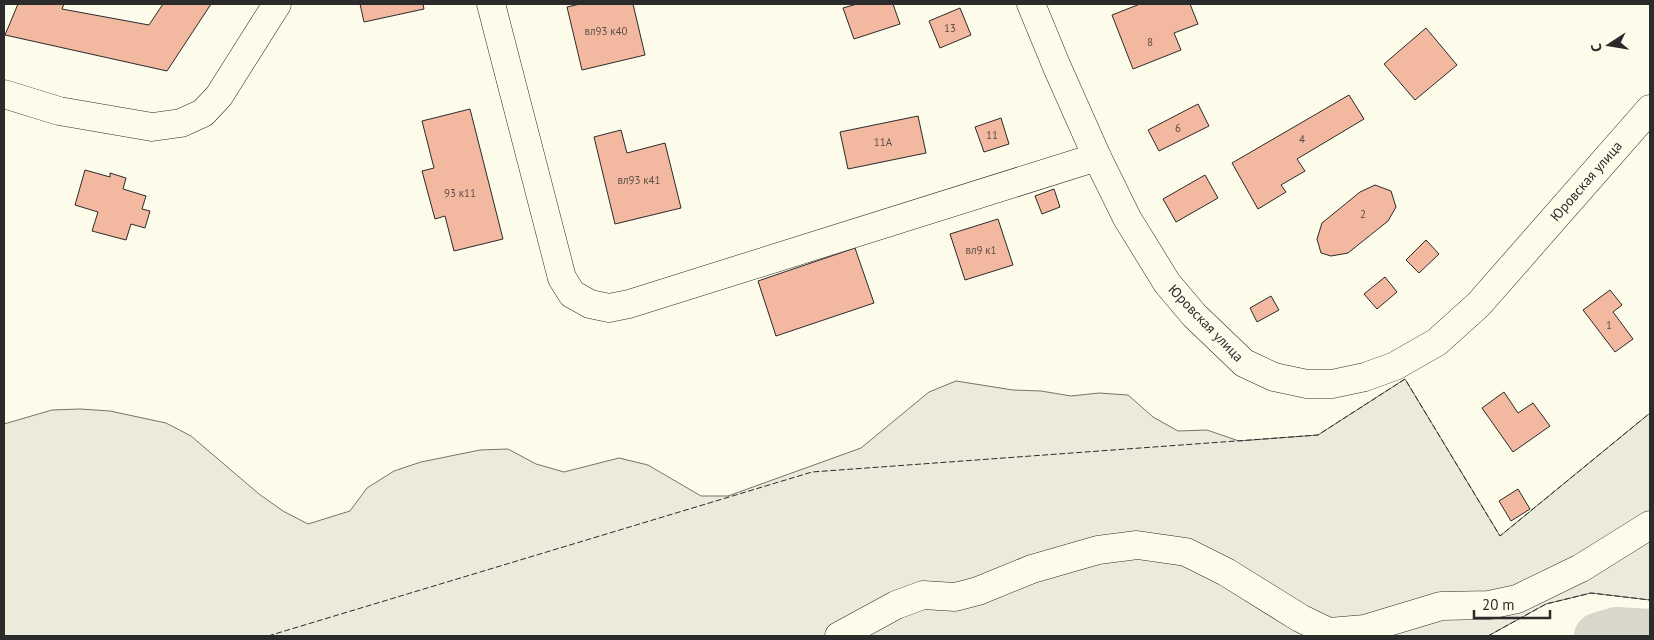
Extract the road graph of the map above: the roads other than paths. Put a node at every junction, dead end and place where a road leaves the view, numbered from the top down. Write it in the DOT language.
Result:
graph roads {
  1 [pos="277,4"];
  2 [pos="491,4"];
  3 [pos="1032,4"];
  4 [pos="4,94"];
  5 [pos="1650,108"];
  6 [pos="1097,157"];
  7 [pos="1650,525"];
  8 [pos="1366,633"];
  9 [pos="839,636"];
  1 -- 4 [label="street"];
  2 -- 6 [label="street"];
  3 -- 6 [label="street, Юровская улица"];
  5 -- 6 [label="street, Юровская улица"];
  7 -- 8 [label="street"];
  8 -- 9 [label="street"];
}
